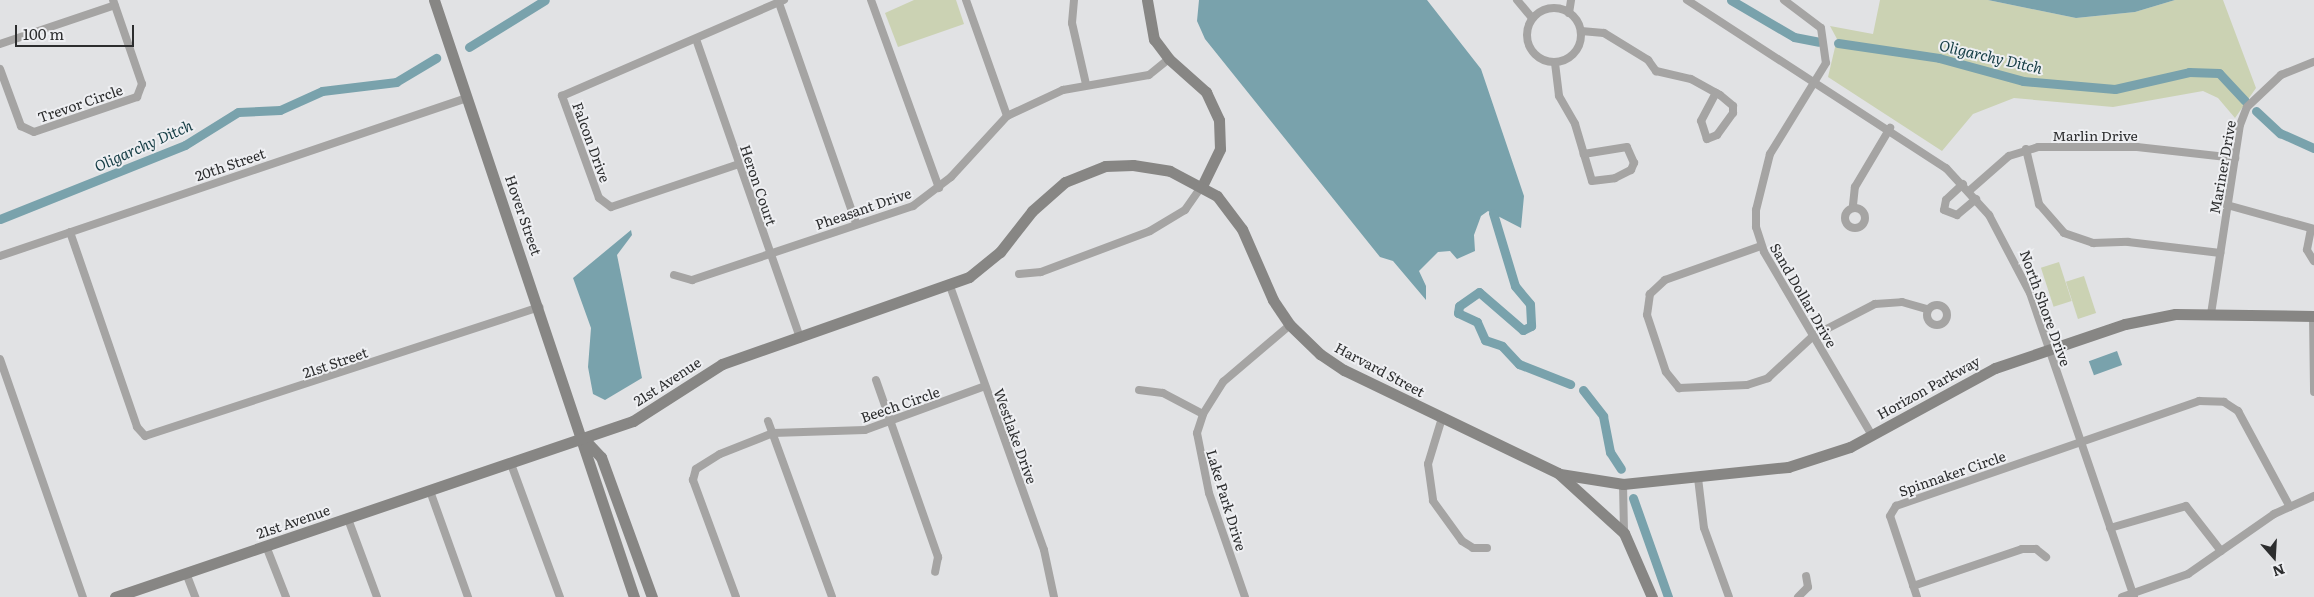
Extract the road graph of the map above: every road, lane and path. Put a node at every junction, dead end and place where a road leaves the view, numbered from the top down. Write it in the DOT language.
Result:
graph roads {
  1 [pos="434,0"];
  2 [pos="871,0"];
  3 [pos="966,0"];
  4 [pos="1074,0"];
  5 [pos="1147,0"];
  6 [pos="1518,0"];
  7 [pos="1571,0"];
  8 [pos="1687,0"];
  9 [pos="1784,0"];
  10 [pos="781,1"];
  11 [pos="114,3"];
  12 [pos="1555,4"];
  13 [pos="1569,13"];
  14 [pos="1532,18"];
  15 [pos="1581,30"];
  16 [pos="696,39"];
  17 [pos="0,44"];
  18 [pos="1169,59"];
  19 [pos="2314,62"];
  20 [pos="1555,63"];
  21 [pos="0,68"];
  22 [pos="1817,82"];
  23 [pos="1086,84"];
  24 [pos="1716,93"];
  25 [pos="468,98"];
  26 [pos="1007,116"];
  27 [pos="1890,128"];
  28 [pos="2026,149"];
  29 [pos="1584,154"];
  30 [pos="2235,158"];
  31 [pos="739,164"];
  32 [pos="1963,184"];
  33 [pos="1202,186"];
  34 [pos="939,188"];
  35 [pos="1969,191"];
  36 [pos="1976,199"];
  37 [pos="1853,205"];
  38 [pos="2227,205"];
  39 [pos="856,223"];
  40 [pos="2312,229"];
  41 [pos="70,232"];
  42 [pos="1761,246"];
  43 [pos="770,252"];
  44 [pos="2220,253"];
  45 [pos="0,256"];
  46 [pos="2314,261"];
  47 [pos="1019,274"];
  48 [pos="674,275"];
  49 [pos="950,286"];
  50 [pos="539,307"];
  51 [pos="1926,309"];
  52 [pos="2211,314"];
  53 [pos="2314,316"];
  54 [pos="1290,325"];
  55 [pos="1813,336"];
  56 [pos="800,338"];
  57 [pos="2048,349"];
  58 [pos="0,359"];
  59 [pos="2,372"];
  60 [pos="876,380"];
  61 [pos="985,386"];
  62 [pos="1139,390"];
  63 [pos="2314,392"];
  64 [pos="1203,414"];
  65 [pos="1442,418"];
  66 [pos="768,421"];
  67 [pos="891,422"];
  68 [pos="773,432"];
  69 [pos="1872,435"];
  70 [pos="584,439"];
  71 [pos="2080,442"];
  72 [pos="511,464"];
  73 [pos="1558,473"];
  74 [pos="1698,478"];
  75 [pos="1624,484"];
  76 [pos="430,491"];
  77 [pos="2314,496"];
  78 [pos="2290,507"];
  79 [pos="348,519"];
  80 [pos="2110,528"];
  81 [pos="1624,532"];
  82 [pos="266,546"];
  83 [pos="1487,548"];
  84 [pos="2221,551"];
  85 [pos="2046,556"];
  86 [pos="935,572"];
  87 [pos="186,573"];
  88 [pos="1806,576"];
  89 [pos="1913,586"];
  90 [pos="2133,595"];
  91 [pos="83,597"];
  92 [pos="115,597"];
  93 [pos="195,597"];
  94 [pos="286,597"];
  95 [pos="377,597"];
  96 [pos="468,597"];
  97 [pos="560,597"];
  98 [pos="634,597"];
  99 [pos="652,597"];
  100 [pos="736,597"];
  101 [pos="832,597"];
  102 [pos="1054,597"];
  103 [pos="1245,597"];
  104 [pos="1652,597"];
  105 [pos="1728,597"];
  106 [pos="1798,597"];
  107 [pos="1917,597"];
  108 [pos="2122,597"];
  1 -- 25 [label="street, Hover Street"];
  2 -- 34 [label="street"];
  3 -- 26 [label="street"];
  4 -- 23 [label="street"];
  5 -- 18 [label="street"];
  6 -- 14 [label="street"];
  7 -- 13 [label="street"];
  8 -- 22 [label="street, North Shore Drive"];
  9 -- 22 [label="street, Sand Dollar Drive"];
  10 -- 16 [label="street, Falcon Drive"];
  10 -- 39 [label="street"];
  11 -- 17 [label="street"];
  11 -- 21 [label="street, Trevor Circle"];
  12 -- 13 [label="street"];
  12 -- 14 [label="street"];
  13 -- 15 [label="street"];
  14 -- 20 [label="street"];
  15 -- 20 [label="street"];
  15 -- 24 [label="street"];
  16 -- 31 [label="street, Heron Court"];
  16 -- 31 [label="street, Falcon Drive"];
  18 -- 23 [label="street, Pheasant Drive"];
  18 -- 33 [label="street"];
  19 -- 30 [label="street, Mariner Drive"];
  20 -- 29 [label="street"];
  22 -- 27 [label="street, North Shore Drive"];
  22 -- 42 [label="street, Sand Dollar Drive"];
  23 -- 26 [label="street, Pheasant Drive"];
  24 -- 24 [label="street"];
  25 -- 41 [label="street, 20th Street"];
  25 -- 50 [label="street, Hover Street"];
  26 -- 34 [label="street, Pheasant Drive"];
  27 -- 32 [label="street, North Shore Drive"];
  27 -- 37 [label="street"];
  28 -- 30 [label="street, Marlin Drive"];
  28 -- 35 [label="street, Marlin Drive"];
  28 -- 44 [label="street"];
  29 -- 29 [label="street"];
  30 -- 38 [label="street, Mariner Drive"];
  31 -- 43 [label="street, Heron Court"];
  32 -- 35 [label="street, North Shore Drive"];
  32 -- 36 [label="street"];
  33 -- 47 [label="street"];
  33 -- 49 [label="street, 21st Avenue"];
  33 -- 54 [label="street, Harvard Street"];
  34 -- 39 [label="street, Pheasant Drive"];
  35 -- 36 [label="street, North Shore Drive"];
  36 -- 57 [label="street, North Shore Drive"];
  38 -- 40 [label="street"];
  38 -- 44 [label="street, Mariner Drive"];
  39 -- 43 [label="street, Pheasant Drive"];
  40 -- 46 [label="street"];
  41 -- 45 [label="street, 20th Street"];
  41 -- 50 [label="street, 21st Street"];
  42 -- 55 [label="street, Sand Dollar Drive"];
  42 -- 55 [label="street"];
  43 -- 48 [label="street, Pheasant Drive"];
  43 -- 56 [label="street, Heron Court"];
  44 -- 52 [label="street, Mariner Drive"];
  49 -- 56 [label="street, 21st Avenue"];
  49 -- 61 [label="street, Westlake Drive"];
  50 -- 70 [label="street, Hover Street"];
  51 -- 55 [label="street"];
  52 -- 53 [label="street, Horizon Parkway"];
  52 -- 57 [label="street, Horizon Parkway"];
  53 -- 63 [label="street"];
  54 -- 64 [label="street, Lake Park Drive"];
  54 -- 65 [label="street, Harvard Street"];
  55 -- 69 [label="street, Sand Dollar Drive"];
  56 -- 70 [label="street, 21st Avenue"];
  57 -- 69 [label="street, Horizon Parkway"];
  57 -- 71 [label="street, North Shore Drive"];
  58 -- 59 [label="street"];
  59 -- 91 [label="street"];
  60 -- 67 [label="street"];
  61 -- 67 [label="street, Beech Circle"];
  61 -- 102 [label="street, Westlake Drive"];
  62 -- 64 [label="street"];
  64 -- 103 [label="street, Lake Park Drive"];
  65 -- 73 [label="street, Harvard Street"];
  65 -- 83 [label="street"];
  66 -- 68 [label="street"];
  67 -- 68 [label="street, Beech Circle"];
  67 -- 86 [label="street"];
  68 -- 100 [label="street, Beech Circle"];
  68 -- 101 [label="street"];
  69 -- 74 [label="street, Horizon Parkway"];
  70 -- 72 [label="street, 21st Avenue"];
  70 -- 98 [label="street, Hover Street"];
  70 -- 99 [label="street, Hover Street"];
  71 -- 78 [label="street, Spinnaker Circle"];
  71 -- 80 [label="street, North Shore Drive"];
  71 -- 89 [label="street, Spinnaker Circle"];
  72 -- 76 [label="street, 21st Avenue"];
  72 -- 97 [label="street"];
  73 -- 75 [label="street, Horizon Parkway"];
  73 -- 81 [label="street, Harvard Street"];
  74 -- 75 [label="street, Horizon Parkway"];
  74 -- 105 [label="street"];
  75 -- 81 [label="street"];
  76 -- 79 [label="street, 21st Avenue"];
  76 -- 96 [label="street"];
  77 -- 78 [label="street"];
  78 -- 84 [label="street"];
  79 -- 82 [label="street, 21st Avenue"];
  79 -- 95 [label="street"];
  80 -- 84 [label="street"];
  80 -- 90 [label="street, North Shore Drive"];
  81 -- 104 [label="street, Harvard Street"];
  82 -- 87 [label="street, 21st Avenue"];
  82 -- 94 [label="street"];
  84 -- 90 [label="street"];
  85 -- 89 [label="street"];
  87 -- 92 [label="street, 21st Avenue"];
  87 -- 93 [label="street"];
  88 -- 106 [label="street"];
  89 -- 107 [label="street, Spinnaker Circle"];
  90 -- 108 [label="street"];
}
